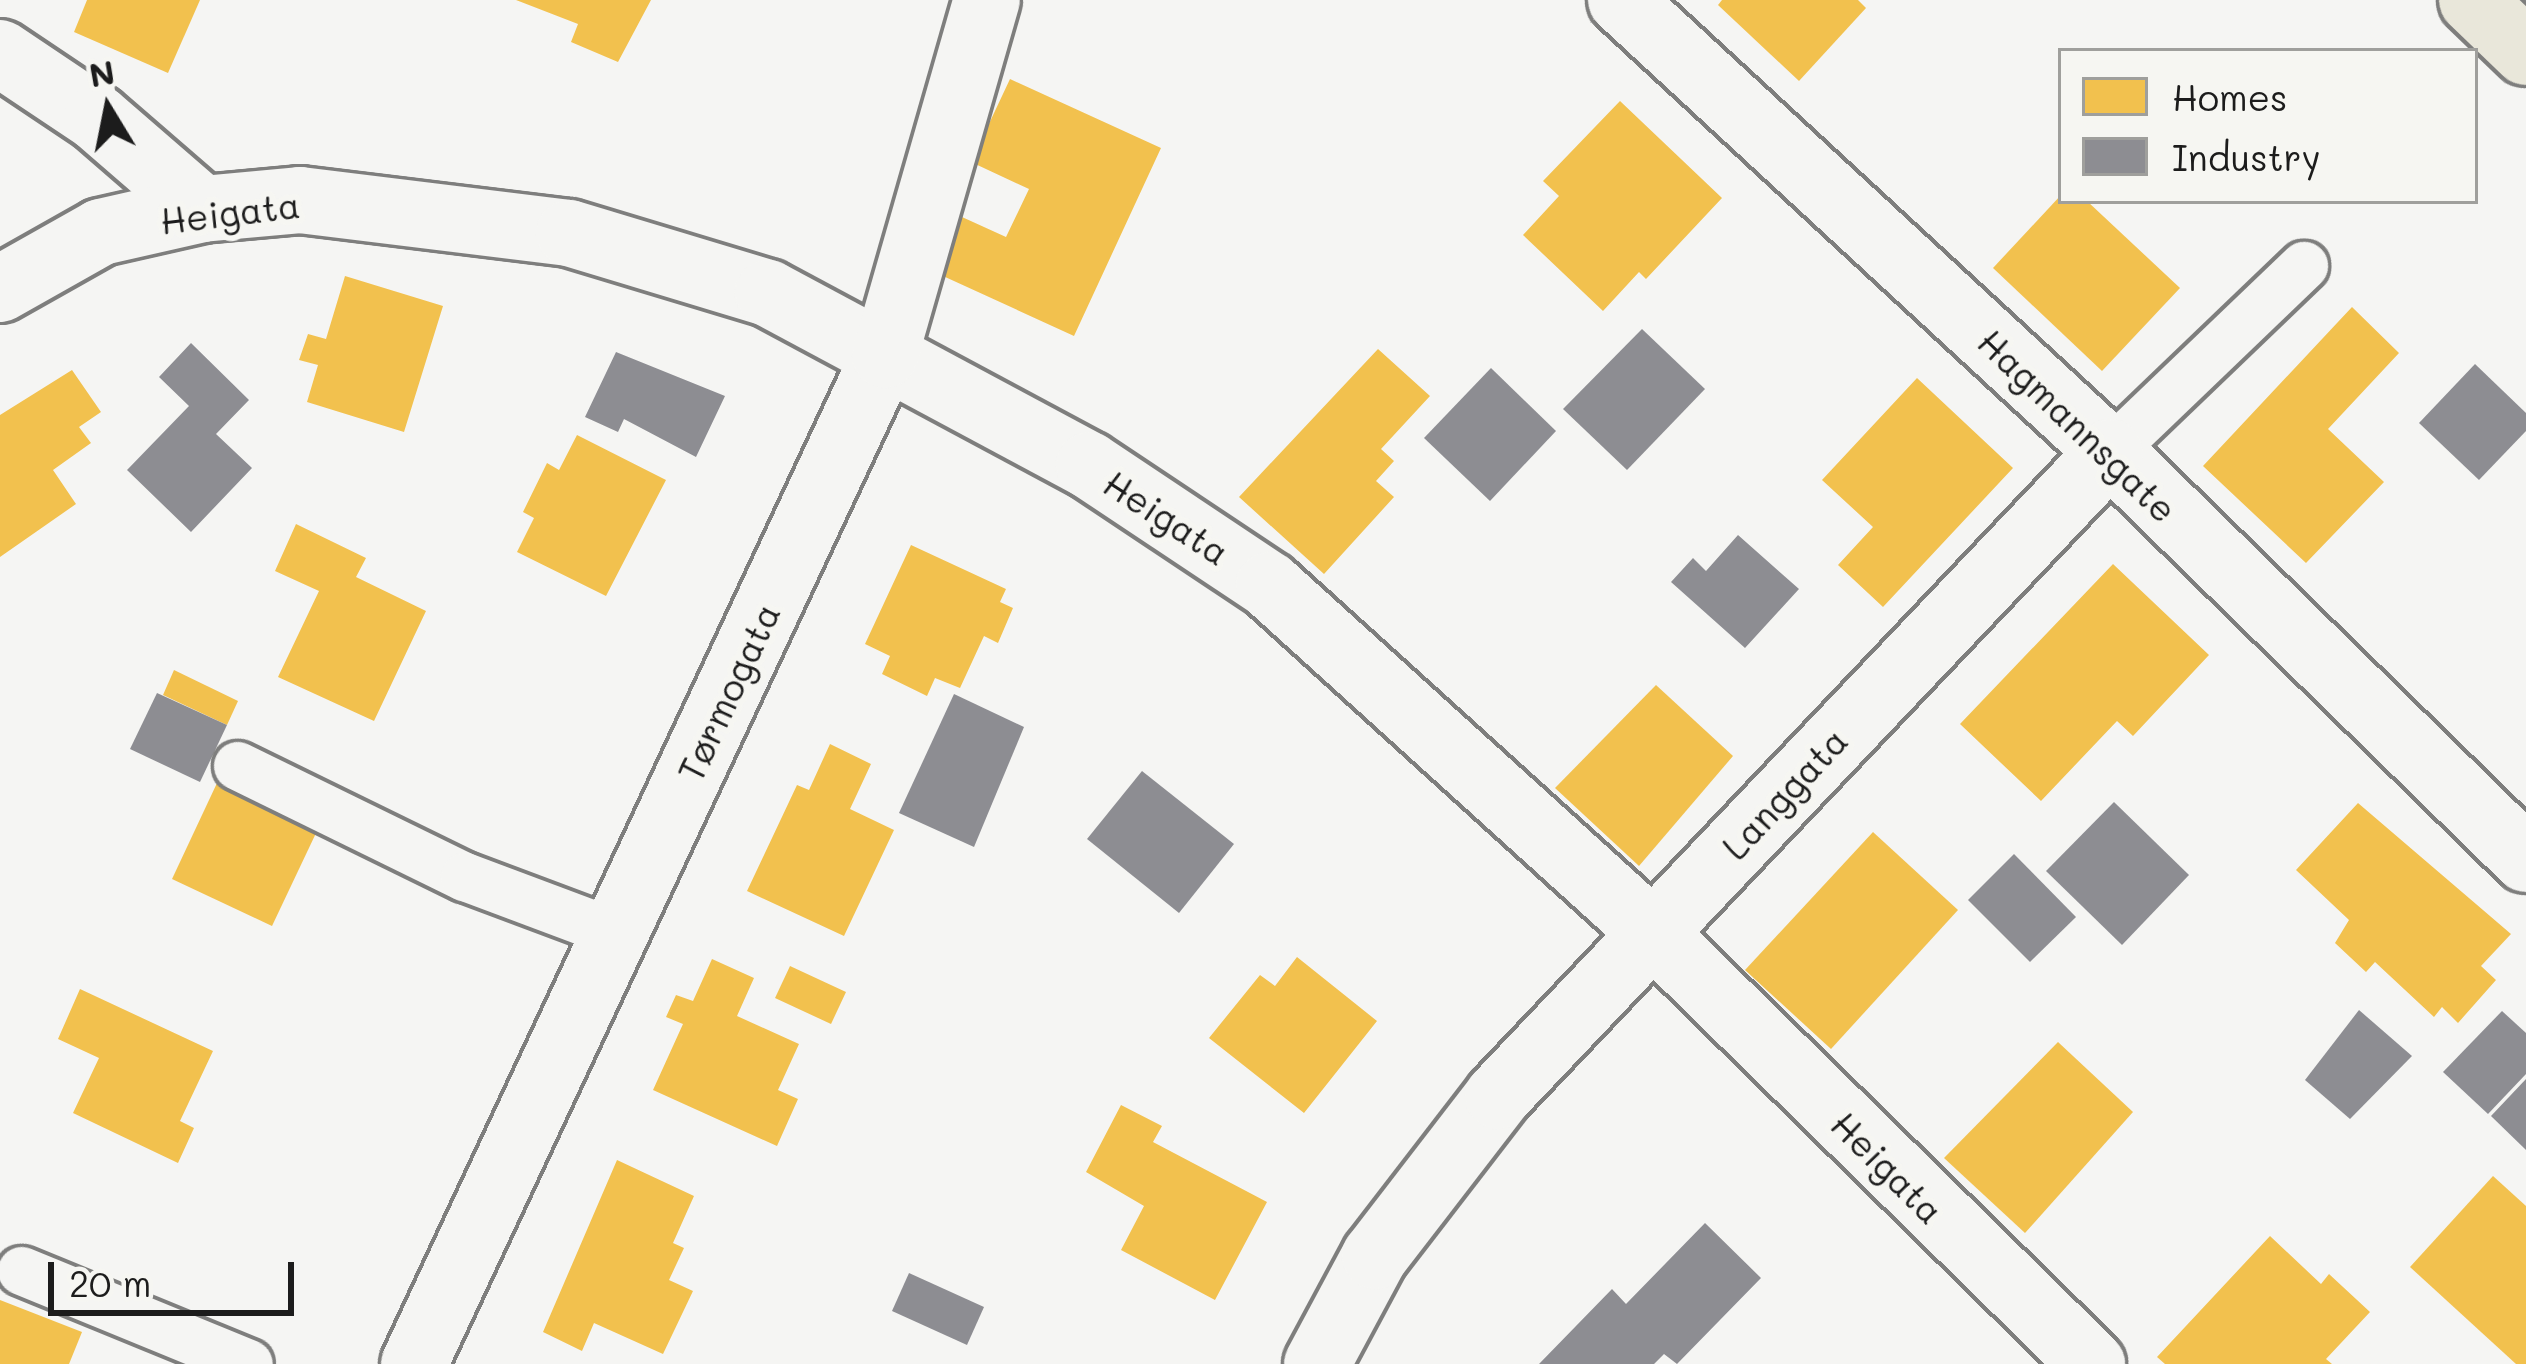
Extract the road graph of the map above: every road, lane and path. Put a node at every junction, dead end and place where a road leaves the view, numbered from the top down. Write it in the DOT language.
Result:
graph roads {
  1 [pos="987,0"];
  2 [pos="1621,0"];
  3 [pos="2472,0"];
  4 [pos="2526,52"];
  5 [pos="0,53"];
  6 [pos="202,208"];
  7 [pos="2304,266"];
  8 [pos="0,289"];
  9 [pos="885,356"];
  10 [pos="2110,452"];
  11 [pos="238,766"];
  12 [pos="2526,859"];
  13 [pos="615,934"];
  14 [pos="1654,934"];
  15 [pos="22,1271"];
  16 [pos="248,1364"];
  17 [pos="414,1364"];
  18 [pos="1317,1364"];
  19 [pos="2092,1364"];
  1 -- 9 [label="street, Tørmogata"];
  2 -- 10 [label="street, Hagmannsgate"];
  3 -- 4 [label="main road"];
  5 -- 6 [label="street"];
  6 -- 8 [label="street, Heigata"];
  6 -- 9 [label="street, Heigata"];
  7 -- 10 [label="lane, Langgata"];
  9 -- 13 [label="street, Tørmogata"];
  9 -- 14 [label="street, Heigata"];
  10 -- 12 [label="street, Hagmannsgate"];
  10 -- 14 [label="street, Langgata"];
  11 -- 13 [label="lane"];
  13 -- 17 [label="street, Tørmogata"];
  14 -- 18 [label="street, Langgata"];
  14 -- 19 [label="street, Heigata"];
  15 -- 16 [label="lane"];
}
